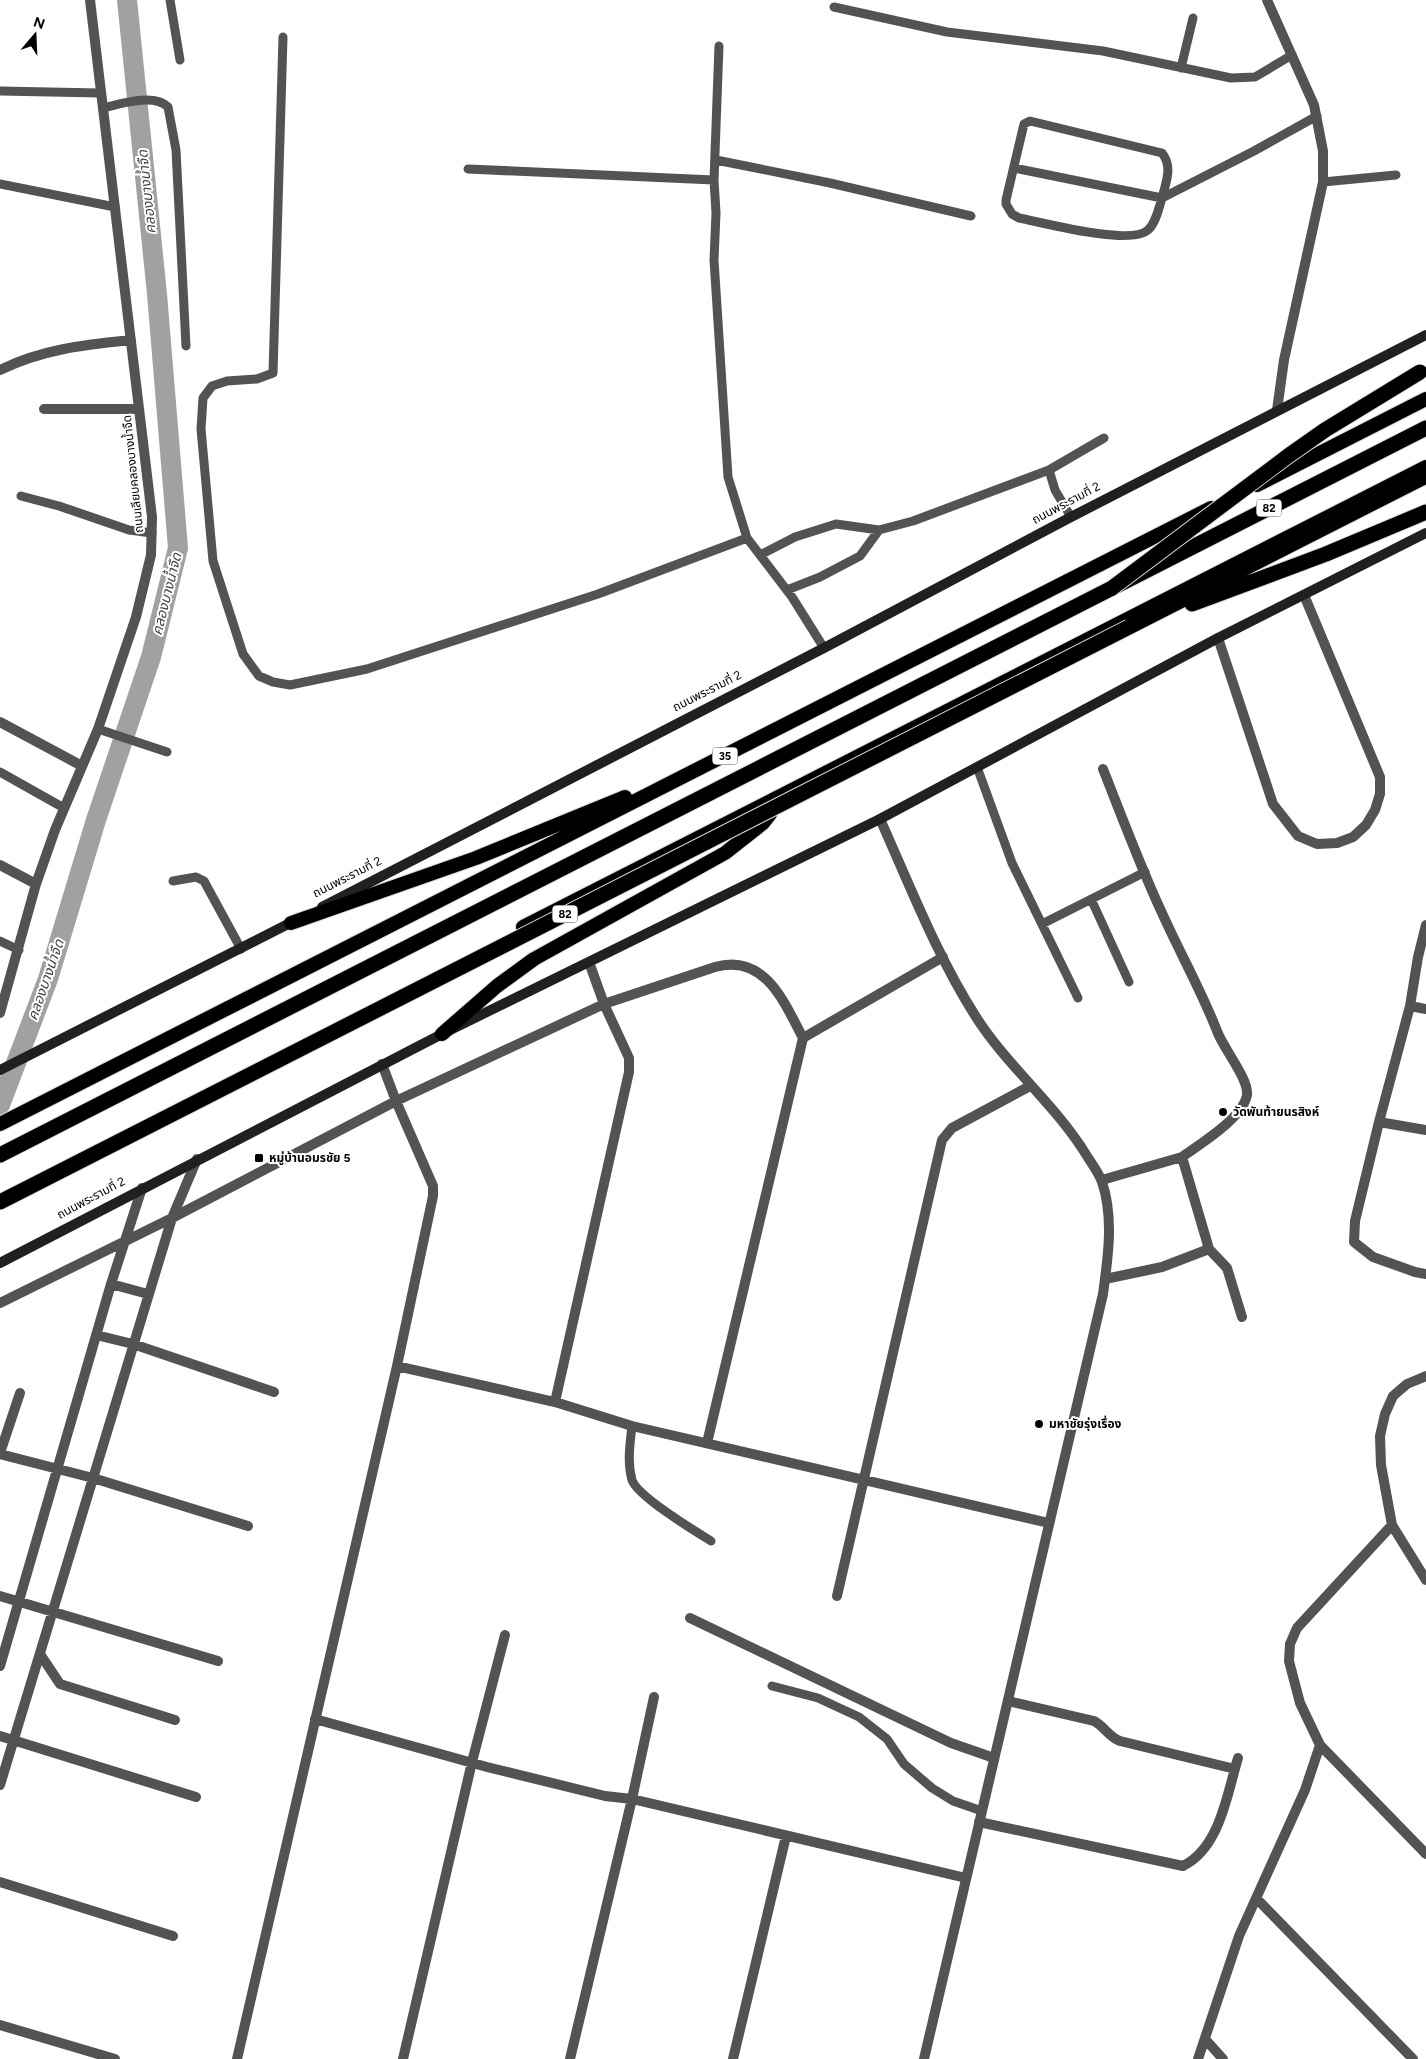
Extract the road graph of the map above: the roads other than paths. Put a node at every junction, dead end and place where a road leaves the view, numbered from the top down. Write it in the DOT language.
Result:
graph roads {
  1 [pos="90,0"];
  2 [pos="170,0"];
  3 [pos="1267,0"];
  4 [pos="834,7"];
  5 [pos="1193,18"];
  6 [pos="283,37"];
  7 [pos="719,46"];
  8 [pos="1292,55"];
  9 [pos="180,60"];
  10 [pos="1181,68"];
  11 [pos="0,91"];
  12 [pos="100,93"];
  13 [pos="103,108"];
  14 [pos="1317,116"];
  15 [pos="716,160"];
  16 [pos="1014,168"];
  17 [pos="468,169"];
  18 [pos="1396,175"];
  19 [pos="714,180"];
  20 [pos="1323,182"];
  21 [pos="0,184"];
  22 [pos="1162,198"];
  23 [pos="115,207"];
  24 [pos="971,216"];
  25 [pos="1426,335"];
  26 [pos="131,340"];
  27 [pos="186,346"];
  28 [pos="1426,369"];
  29 [pos="0,370"];
  30 [pos="1426,399"];
  31 [pos="44,408"];
  32 [pos="140,409"];
  33 [pos="1277,410"];
  34 [pos="1426,428"];
  35 [pos="1104,438"];
  36 [pos="1426,466"];
  37 [pos="1049,470"];
  38 [pos="1426,476"];
  39 [pos="21,496"];
  40 [pos="1426,512"];
  41 [pos="1071,517"];
  42 [pos="879,530"];
  43 [pos="152,533"];
  44 [pos="1426,533"];
  45 [pos="747,538"];
  46 [pos="760,555"];
  47 [pos="1112,588"];
  48 [pos="787,590"];
  49 [pos="1304,594"];
  50 [pos="1129,627"];
  51 [pos="1218,638"];
  52 [pos="824,648"];
  53 [pos="0,722"];
  54 [pos="98,729"];
  55 [pos="734,751"];
  56 [pos="167,752"];
  57 [pos="82,766"];
  58 [pos="977,767"];
  59 [pos="1103,769"];
  60 [pos="0,772"];
  61 [pos="776,797"];
  62 [pos="64,808"];
  63 [pos="880,819"];
  64 [pos="0,865"];
  65 [pos="1145,872"];
  66 [pos="173,881"];
  67 [pos="36,884"];
  68 [pos="1091,899"];
  69 [pos="291,923"];
  70 [pos="1042,924"];
  71 [pos="1426,925"];
  72 [pos="0,941"];
  73 [pos="241,949"];
  74 [pos="19,950"];
  75 [pos="943,957"];
  76 [pos="589,962"];
  77 [pos="1129,982"];
  78 [pos="1078,998"];
  79 [pos="604,1004"];
  80 [pos="1410,1006"];
  81 [pos="1426,1009"];
  82 [pos="0,1013"];
  83 [pos="442,1034"];
  84 [pos="804,1038"];
  85 [pos="382,1064"];
  86 [pos="0,1070"];
  87 [pos="1030,1086"];
  88 [pos="396,1101"];
  89 [pos="1379,1122"];
  90 [pos="0,1124"];
  91 [pos="1426,1130"];
  92 [pos="0,1155"];
  93 [pos="1182,1157"];
  94 [pos="197,1159"];
  95 [pos="1102,1180"];
  96 [pos="142,1188"];
  97 [pos="0,1196"];
  98 [pos="0,1202"];
  99 [pos="172,1218"];
  100 [pos="126,1241"];
  101 [pos="1209,1249"];
  102 [pos="0,1262"];
  103 [pos="1426,1274"];
  104 [pos="1105,1279"];
  105 [pos="111,1284"];
  106 [pos="148,1294"];
  107 [pos="0,1303"];
  108 [pos="1242,1316"];
  109 [pos="96,1335"];
  110 [pos="133,1344"];
  111 [pos="397,1366"];
  112 [pos="1426,1376"];
  113 [pos="274,1392"];
  114 [pos="20,1393"];
  115 [pos="555,1402"];
  116 [pos="632,1426"];
  117 [pos="707,1443"];
  118 [pos="0,1453"];
  119 [pos="58,1468"];
  120 [pos="93,1478"];
  121 [pos="865,1480"];
  122 [pos="1049,1523"];
  123 [pos="1392,1525"];
  124 [pos="248,1526"];
  125 [pos="711,1541"];
  126 [pos="1426,1580"];
  127 [pos="0,1596"];
  128 [pos="837,1596"];
  129 [pos="19,1601"];
  130 [pos="52,1611"];
  131 [pos="690,1618"];
  132 [pos="505,1636"];
  133 [pos="40,1654"];
  134 [pos="218,1661"];
  135 [pos="0,1666"];
  136 [pos="772,1686"];
  137 [pos="654,1696"];
  138 [pos="1008,1701"];
  139 [pos="315,1719"];
  140 [pos="175,1720"];
  141 [pos="0,1736"];
  142 [pos="14,1740"];
  143 [pos="1320,1745"];
  144 [pos="994,1758"];
  145 [pos="472,1762"];
  146 [pos="0,1785"];
  147 [pos="196,1797"];
  148 [pos="632,1799"];
  149 [pos="981,1816"];
  150 [pos="786,1836"];
  151 [pos="1426,1854"];
  152 [pos="966,1878"];
  153 [pos="0,1882"];
  154 [pos="1256,1898"];
  155 [pos="173,1936"];
  156 [pos="0,2024"];
  157 [pos="1205,2039"];
  158 [pos="115,2059"];
  159 [pos="237,2059"];
  160 [pos="403,2059"];
  161 [pos="570,2059"];
  162 [pos="733,2059"];
  163 [pos="924,2059"];
  164 [pos="1198,2059"];
  165 [pos="1223,2059"];
  166 [pos="1413,2059"];
  1 -- 12 [label="street, ถนนเลียบคลองบางน้ำจืด"];
  2 -- 9 [label="lane"];
  3 -- 8 [label="street"];
  4 -- 10 [label="lane"];
  5 -- 10 [label="lane"];
  6 -- 45 [label="lane"];
  7 -- 15 [label="lane"];
  8 -- 10 [label="lane"];
  8 -- 14 [label="street"];
  11 -- 12 [label="lane"];
  12 -- 13 [label="street, ถนนเลียบคลองบางน้ำจืด"];
  13 -- 23 [label="street, ถนนเลียบคลองบางน้ำจืด"];
  13 -- 27 [label="lane"];
  14 -- 20 [label="street"];
  14 -- 22 [label="lane"];
  15 -- 19 [label="lane"];
  15 -- 24 [label="lane"];
  16 -- 22 [label="lane"];
  16 -- 22 [label="lane"];
  16 -- 22 [label="lane"];
  17 -- 19 [label="lane"];
  18 -- 20 [label="lane"];
  19 -- 45 [label="lane"];
  20 -- 33 [label="street"];
  21 -- 23 [label="lane"];
  23 -- 26 [label="street, ถนนเลียบคลองบางน้ำจืด"];
  25 -- 33 [label="main road, ถนนพระรามที่ 2"];
  26 -- 29 [label="street"];
  26 -- 32 [label="street, ถนนเลียบคลองบางน้ำจืด"];
  28 -- 47 [label="highway, bridge"];
  30 -- 55 [label="highway, 35"];
  31 -- 32 [label="street"];
  32 -- 43 [label="street, ถนนเลียบคลองบางน้ำจืด"];
  33 -- 41 [label="main road, ถนนพระรามที่ 2"];
  34 -- 47 [label="highway, 82, bridge"];
  35 -- 37 [label="lane"];
  36 -- 61 [label="highway"];
  37 -- 41 [label="lane"];
  37 -- 42 [label="lane"];
  38 -- 50 [label="highway, 82"];
  39 -- 43 [label="lane"];
  40 -- 50 [label="highway"];
  41 -- 52 [label="main road, ถนนพระรามที่ 2"];
  42 -- 46 [label="lane"];
  42 -- 48 [label="lane"];
  43 -- 54 [label="street, ถนนเลียบคลองบางน้ำจืด"];
  44 -- 49 [label="main road, ถนนพระรามที่ 2"];
  45 -- 46 [label="lane"];
  46 -- 48 [label="lane"];
  47 -- 92 [label="highway, 82"];
  48 -- 52 [label="lane"];
  49 -- 51 [label="main road, ถนนพระรามที่ 2"];
  49 -- 51 [label="street"];
  50 -- 98 [label="highway, 82, bridge"];
  51 -- 58 [label="main road, ถนนพระรามที่ 2"];
  52 -- 69 [label="main road, ถนนพระรามที่ 2"];
  53 -- 57 [label="street"];
  54 -- 56 [label="lane"];
  54 -- 57 [label="street, ถนนเลียบคลองบางน้ำจืด"];
  55 -- 69 [label="highway"];
  55 -- 90 [label="highway, 35"];
  57 -- 62 [label="street, ถนนเลียบคลองบางน้ำจืด"];
  58 -- 63 [label="main road, ถนนพระรามที่ 2"];
  58 -- 70 [label="lane"];
  59 -- 65 [label="street"];
  60 -- 62 [label="lane"];
  61 -- 83 [label="highway"];
  61 -- 97 [label="highway"];
  62 -- 67 [label="street, ถนนเลียบคลองบางน้ำจืด"];
  63 -- 75 [label="street"];
  63 -- 76 [label="main road, ถนนพระรามที่ 2"];
  64 -- 67 [label="street"];
  65 -- 68 [label="lane"];
  65 -- 93 [label="street"];
  66 -- 73 [label="lane"];
  67 -- 74 [label="street, ถนนเลียบคลองบางน้ำจืด"];
  68 -- 70 [label="lane"];
  68 -- 77 [label="lane"];
  69 -- 73 [label="main road, ถนนพระรามที่ 2"];
  70 -- 78 [label="lane"];
  71 -- 80 [label="street"];
  72 -- 74 [label="lane"];
  73 -- 86 [label="main road, ถนนพระรามที่ 2"];
  74 -- 82 [label="street, ถนนเลียบคลองบางน้ำจืด"];
  75 -- 84 [label="street"];
  75 -- 87 [label="street"];
  76 -- 79 [label="street"];
  76 -- 83 [label="main road, ถนนพระรามที่ 2"];
  79 -- 84 [label="street"];
  79 -- 88 [label="street"];
  79 -- 115 [label="street"];
  80 -- 81 [label="street"];
  80 -- 89 [label="street"];
  83 -- 85 [label="main road, ถนนพระรามที่ 2"];
  84 -- 117 [label="street"];
  85 -- 88 [label="street"];
  85 -- 94 [label="main road, ถนนพระรามที่ 2"];
  87 -- 95 [label="street"];
  87 -- 121 [label="street"];
  88 -- 99 [label="street"];
  88 -- 111 [label="street"];
  89 -- 91 [label="street"];
  89 -- 103 [label="street"];
  93 -- 95 [label="street"];
  93 -- 101 [label="street"];
  94 -- 96 [label="main road, ถนนพระรามที่ 2"];
  94 -- 99 [label="street"];
  95 -- 104 [label="street"];
  96 -- 100 [label="street"];
  96 -- 102 [label="main road, ถนนพระรามที่ 2"];
  99 -- 100 [label="street"];
  99 -- 106 [label="street"];
  100 -- 105 [label="street"];
  100 -- 107 [label="street"];
  101 -- 104 [label="street"];
  101 -- 108 [label="street"];
  104 -- 122 [label="street"];
  105 -- 106 [label="street"];
  105 -- 109 [label="street"];
  106 -- 110 [label="street"];
  109 -- 110 [label="street"];
  109 -- 119 [label="street"];
  110 -- 113 [label="street"];
  110 -- 120 [label="street"];
  111 -- 115 [label="street"];
  111 -- 139 [label="street"];
  112 -- 123 [label="street"];
  114 -- 118 [label="street"];
  115 -- 116 [label="street"];
  116 -- 117 [label="street"];
  116 -- 125 [label="lane"];
  117 -- 121 [label="street"];
  118 -- 119 [label="street"];
  119 -- 120 [label="street"];
  119 -- 129 [label="street"];
  120 -- 124 [label="street"];
  120 -- 130 [label="street"];
  121 -- 122 [label="street"];
  121 -- 128 [label="street"];
  122 -- 138 [label="street"];
  123 -- 126 [label="street"];
  123 -- 143 [label="street"];
  127 -- 129 [label="street"];
  129 -- 130 [label="street"];
  129 -- 135 [label="street"];
  130 -- 133 [label="street"];
  130 -- 134 [label="street"];
  131 -- 144 [label="street"];
  132 -- 145 [label="street"];
  133 -- 140 [label="street"];
  133 -- 142 [label="street"];
  136 -- 149 [label="lane"];
  137 -- 148 [label="street"];
  138 -- 144 [label="street"];
  138 -- 149 [label="street"];
  139 -- 145 [label="street"];
  139 -- 159 [label="street"];
  141 -- 142 [label="street"];
  142 -- 146 [label="street"];
  142 -- 147 [label="street"];
  143 -- 151 [label="street"];
  143 -- 154 [label="street"];
  144 -- 149 [label="street"];
  145 -- 148 [label="street"];
  145 -- 160 [label="street"];
  148 -- 150 [label="street"];
  148 -- 161 [label="street"];
  149 -- 152 [label="street"];
  150 -- 152 [label="street"];
  150 -- 162 [label="street"];
  152 -- 163 [label="street"];
  153 -- 155 [label="street"];
  154 -- 157 [label="street"];
  154 -- 166 [label="street"];
  156 -- 158 [label="street"];
  157 -- 164 [label="street"];
  157 -- 165 [label="street"];
}
